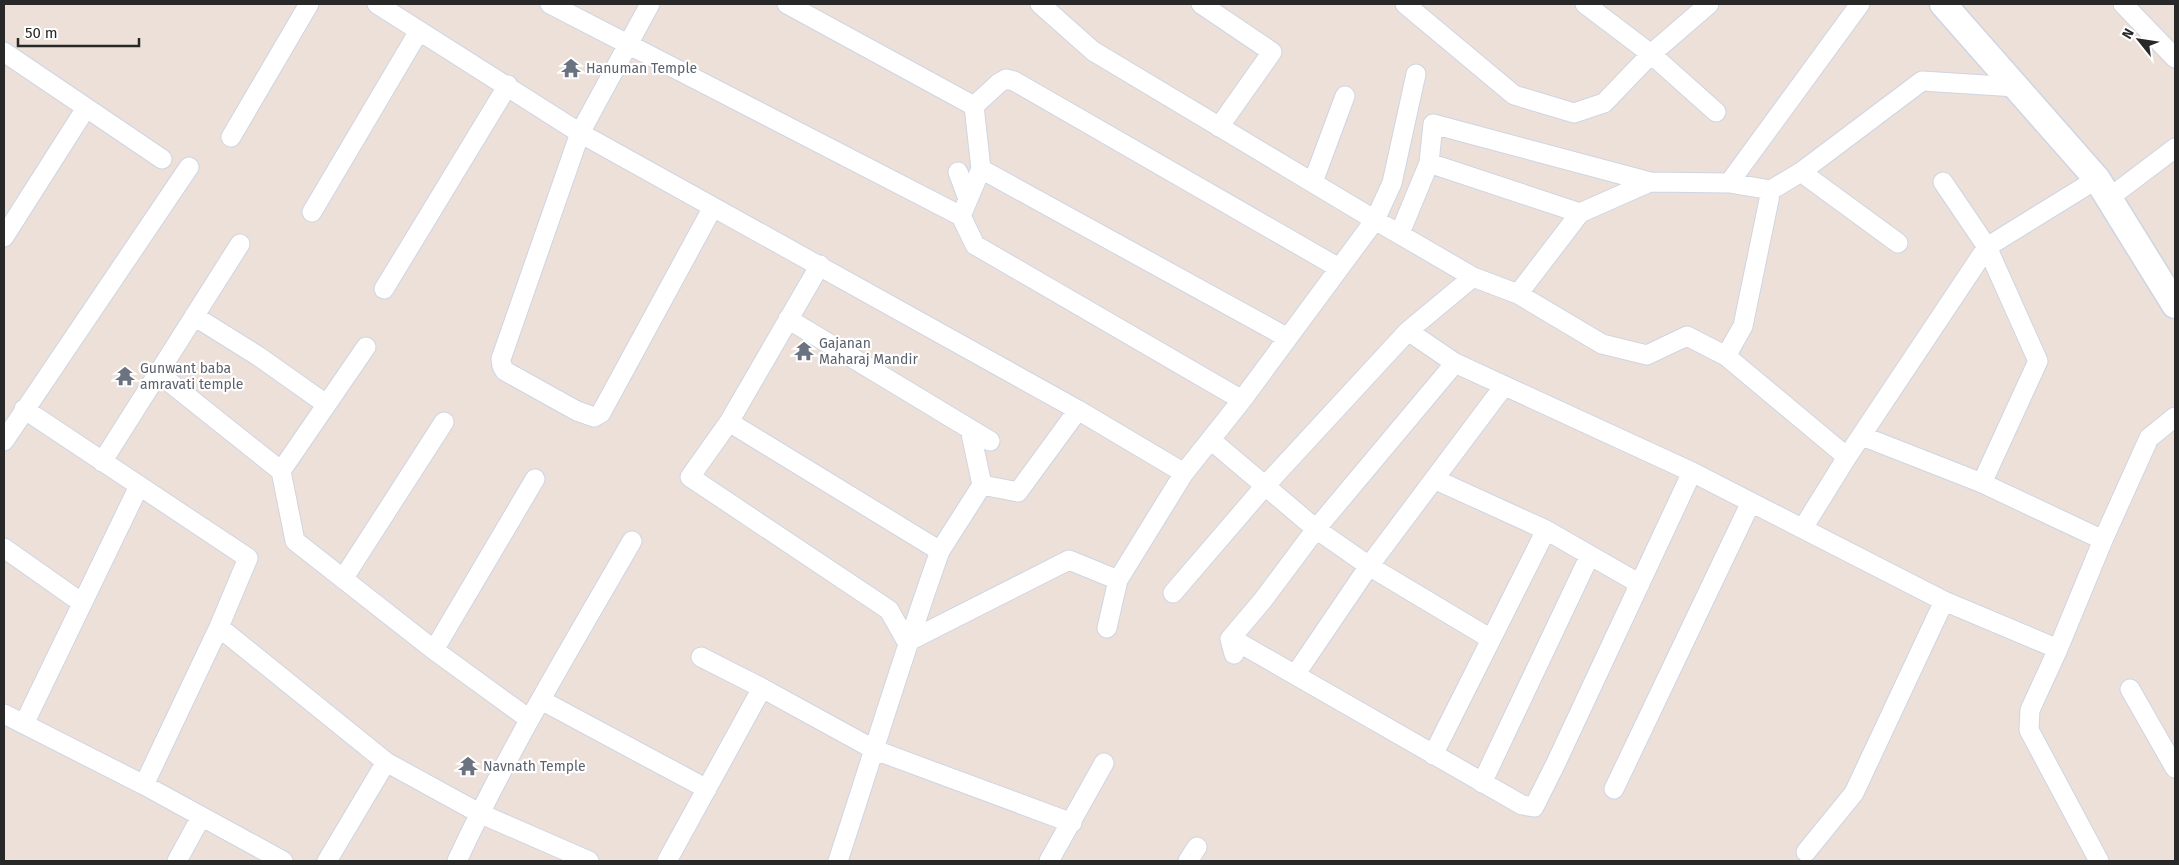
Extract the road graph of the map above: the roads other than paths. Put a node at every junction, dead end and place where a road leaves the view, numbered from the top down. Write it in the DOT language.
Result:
graph roads {
  1 [pos="308,4"];
  2 [pos="377,4"];
  3 [pos="550,4"];
  4 [pos="650,4"];
  5 [pos="787,4"];
  6 [pos="1040,4"];
  7 [pos="1201,4"];
  8 [pos="1405,4"];
  9 [pos="1585,4"];
  10 [pos="1709,4"];
  11 [pos="1860,4"];
  12 [pos="1943,4"];
  13 [pos="2123,4"];
  14 [pos="419,31"];
  15 [pos="627,44"];
  16 [pos="4,52"];
  17 [pos="1651,54"];
  18 [pos="2175,58"];
  19 [pos="1416,74"];
  20 [pos="508,85"];
  21 [pos="2016,87"];
  22 [pos="1345,96"];
  23 [pos="974,106"];
  24 [pos="86,108"];
  25 [pos="1716,112"];
  26 [pos="1220,127"];
  27 [pos="580,133"];
  28 [pos="231,137"];
  29 [pos="2175,148"];
  30 [pos="162,159"];
  31 [pos="1429,163"];
  32 [pos="189,167"];
  33 [pos="981,170"];
  34 [pos="958,172"];
  35 [pos="1801,172"];
  36 [pos="1313,182"];
  37 [pos="1650,182"];
  38 [pos="1943,182"];
  39 [pos="1729,183"];
  40 [pos="2103,189"];
  41 [pos="1772,190"];
  42 [pos="713,207"];
  43 [pos="965,207"];
  44 [pos="312,212"];
  45 [pos="1580,214"];
  46 [pos="1375,220"];
  47 [pos="1400,233"];
  48 [pos="4,237"];
  49 [pos="1898,243"];
  50 [pos="240,244"];
  51 [pos="1987,247"];
  52 [pos="820,265"];
  53 [pos="1339,268"];
  54 [pos="1473,277"];
  55 [pos="384,289"];
  56 [pos="1518,294"];
  57 [pos="2175,305"];
  58 [pos="194,316"];
  59 [pos="788,319"];
  60 [pos="1408,331"];
  61 [pos="1288,338"];
  62 [pos="366,347"];
  63 [pos="1726,356"];
  64 [pos="1455,363"];
  65 [pos="158,373"];
  66 [pos="1504,386"];
  67 [pos="1242,400"];
  68 [pos="326,404"];
  69 [pos="24,409"];
  70 [pos="1078,410"];
  71 [pos="2175,417"];
  72 [pos="444,422"];
  73 [pos="729,422"];
  74 [pos="970,429"];
  75 [pos="1862,436"];
  76 [pos="1211,440"];
  77 [pos="4,441"];
  78 [pos="990,441"];
  79 [pos="1847,457"];
  80 [pos="102,462"];
  81 [pos="281,471"];
  82 [pos="1692,472"];
  83 [pos="1184,473"];
  84 [pos="535,479"];
  85 [pos="1434,479"];
  86 [pos="1982,483"];
  87 [pos="982,485"];
  88 [pos="139,486"];
  89 [pos="1264,487"];
  90 [pos="1750,502"];
  91 [pos="1803,528"];
  92 [pos="1316,529"];
  93 [pos="1546,530"];
  94 [pos="2103,540"];
  95 [pos="632,541"];
  96 [pos="4,548"];
  97 [pos="940,551"];
  98 [pos="1590,555"];
  99 [pos="1369,566"];
  100 [pos="343,579"];
  101 [pos="1118,580"];
  102 [pos="1640,584"];
  103 [pos="1173,593"];
  104 [pos="1944,601"];
  105 [pos="82,603"];
  106 [pos="219,627"];
  107 [pos="1107,628"];
  108 [pos="1491,638"];
  109 [pos="2058,649"];
  110 [pos="434,650"];
  111 [pos="903,655"];
  112 [pos="701,657"];
  113 [pos="1295,675"];
  114 [pos="762,688"];
  115 [pos="2130,689"];
  116 [pos="541,700"];
  117 [pos="4,714"];
  118 [pos="529,720"];
  119 [pos="24,724"];
  120 [pos="875,750"];
  121 [pos="1433,755"];
  122 [pos="386,762"];
  123 [pos="1104,763"];
  124 [pos="2175,768"];
  125 [pos="1482,783"];
  126 [pos="144,785"];
  127 [pos="707,789"];
  128 [pos="1614,789"];
  129 [pos="479,813"];
  130 [pos="201,817"];
  131 [pos="1072,823"];
  132 [pos="1806,852"];
  133 [pos="842,860"];
  134 [pos="177,861"];
  135 [pos="283,861"];
  136 [pos="327,861"];
  137 [pos="457,861"];
  138 [pos="589,861"];
  139 [pos="667,861"];
  140 [pos="1049,861"];
  141 [pos="2099,861"];
  1 -- 28 [label="street"];
  2 -- 14 [label="street"];
  3 -- 15 [label="street"];
  4 -- 15 [label="street"];
  5 -- 23 [label="street"];
  6 -- 26 [label="street"];
  7 -- 26 [label="street"];
  8 -- 17 [label="street"];
  9 -- 17 [label="street"];
  10 -- 17 [label="street"];
  11 -- 39 [label="street"];
  12 -- 21 [label="street"];
  13 -- 18 [label="street"];
  14 -- 20 [label="street"];
  14 -- 44 [label="street"];
  15 -- 27 [label="street"];
  15 -- 43 [label="street"];
  16 -- 24 [label="street"];
  17 -- 25 [label="street"];
  19 -- 46 [label="street"];
  20 -- 27 [label="street"];
  20 -- 55 [label="street"];
  21 -- 35 [label="street"];
  21 -- 40 [label="street"];
  22 -- 36 [label="street"];
  23 -- 33 [label="street"];
  23 -- 53 [label="street"];
  24 -- 30 [label="street"];
  24 -- 48 [label="street"];
  26 -- 36 [label="street"];
  27 -- 42 [label="street"];
  27 -- 42 [label="street"];
  29 -- 40 [label="street"];
  31 -- 37 [label="street"];
  31 -- 45 [label="street"];
  31 -- 47 [label="street"];
  32 -- 69 [label="street"];
  33 -- 43 [label="street"];
  33 -- 61 [label="street"];
  34 -- 43 [label="street"];
  35 -- 41 [label="street"];
  35 -- 49 [label="street"];
  36 -- 46 [label="street"];
  37 -- 39 [label="street"];
  37 -- 45 [label="street"];
  38 -- 51 [label="street"];
  39 -- 41 [label="street"];
  40 -- 51 [label="street"];
  40 -- 57 [label="street"];
  41 -- 63 [label="street"];
  42 -- 52 [label="street"];
  43 -- 67 [label="street"];
  45 -- 56 [label="street"];
  46 -- 47 [label="street"];
  46 -- 53 [label="street"];
  47 -- 54 [label="street"];
  50 -- 58 [label="street"];
  51 -- 75 [label="street"];
  51 -- 86 [label="street"];
  52 -- 59 [label="street"];
  52 -- 70 [label="street"];
  53 -- 61 [label="street"];
  54 -- 56 [label="street"];
  54 -- 60 [label="street"];
  56 -- 63 [label="street"];
  58 -- 65 [label="street"];
  58 -- 68 [label="street"];
  59 -- 73 [label="street"];
  59 -- 74 [label="street"];
  60 -- 64 [label="street"];
  60 -- 89 [label="street"];
  61 -- 67 [label="street"];
  62 -- 68 [label="street"];
  63 -- 79 [label="street"];
  64 -- 66 [label="street"];
  64 -- 92 [label="street"];
  65 -- 80 [label="street"];
  65 -- 81 [label="street"];
  66 -- 82 [label="street"];
  66 -- 85 [label="street"];
  67 -- 76 [label="street"];
  68 -- 81 [label="street"];
  69 -- 77 [label="street"];
  69 -- 80 [label="street"];
  70 -- 83 [label="street"];
  70 -- 87 [label="street"];
  71 -- 94 [label="street"];
  72 -- 100 [label="street"];
  73 -- 97 [label="street"];
  73 -- 111 [label="street"];
  74 -- 78 [label="street"];
  74 -- 87 [label="street"];
  75 -- 79 [label="street"];
  75 -- 86 [label="street"];
  76 -- 83 [label="street"];
  76 -- 89 [label="street"];
  79 -- 91 [label="street"];
  80 -- 88 [label="street"];
  81 -- 100 [label="street"];
  82 -- 90 [label="street"];
  82 -- 102 [label="street"];
  83 -- 101 [label="street"];
  84 -- 110 [label="street"];
  85 -- 93 [label="street"];
  85 -- 99 [label="street"];
  86 -- 94 [label="street"];
  87 -- 97 [label="street"];
  88 -- 105 [label="street"];
  88 -- 106 [label="street"];
  89 -- 92 [label="street"];
  89 -- 103 [label="street"];
  90 -- 91 [label="street"];
  90 -- 128 [label="street"];
  91 -- 104 [label="street"];
  92 -- 99 [label="street"];
  92 -- 113 [label="street"];
  93 -- 98 [label="street"];
  93 -- 108 [label="street"];
  94 -- 109 [label="street"];
  95 -- 116 [label="street"];
  96 -- 105 [label="street"];
  97 -- 111 [label="street"];
  98 -- 102 [label="street"];
  98 -- 125 [label="street"];
  99 -- 108 [label="street"];
  99 -- 113 [label="street"];
  100 -- 110 [label="street"];
  101 -- 107 [label="street"];
  101 -- 111 [label="street"];
  102 -- 125 [label="street"];
  104 -- 109 [label="street"];
  104 -- 132 [label="street"];
  105 -- 119 [label="street"];
  106 -- 122 [label="street"];
  106 -- 126 [label="street"];
  108 -- 121 [label="street"];
  109 -- 141 [label="street"];
  110 -- 118 [label="street"];
  111 -- 120 [label="street"];
  112 -- 114 [label="street"];
  113 -- 121 [label="street"];
  114 -- 120 [label="street"];
  114 -- 127 [label="street"];
  115 -- 124 [label="street"];
  116 -- 118 [label="street"];
  116 -- 127 [label="street"];
  117 -- 119 [label="street"];
  118 -- 129 [label="street"];
  119 -- 126 [label="street"];
  120 -- 131 [label="street"];
  120 -- 133 [label="street"];
  121 -- 125 [label="street"];
  122 -- 129 [label="street"];
  122 -- 136 [label="street"];
  123 -- 131 [label="street"];
  126 -- 130 [label="street"];
  127 -- 139 [label="street"];
  129 -- 137 [label="street"];
  129 -- 138 [label="street"];
  130 -- 134 [label="street"];
  130 -- 135 [label="street"];
  131 -- 140 [label="street"];
}
